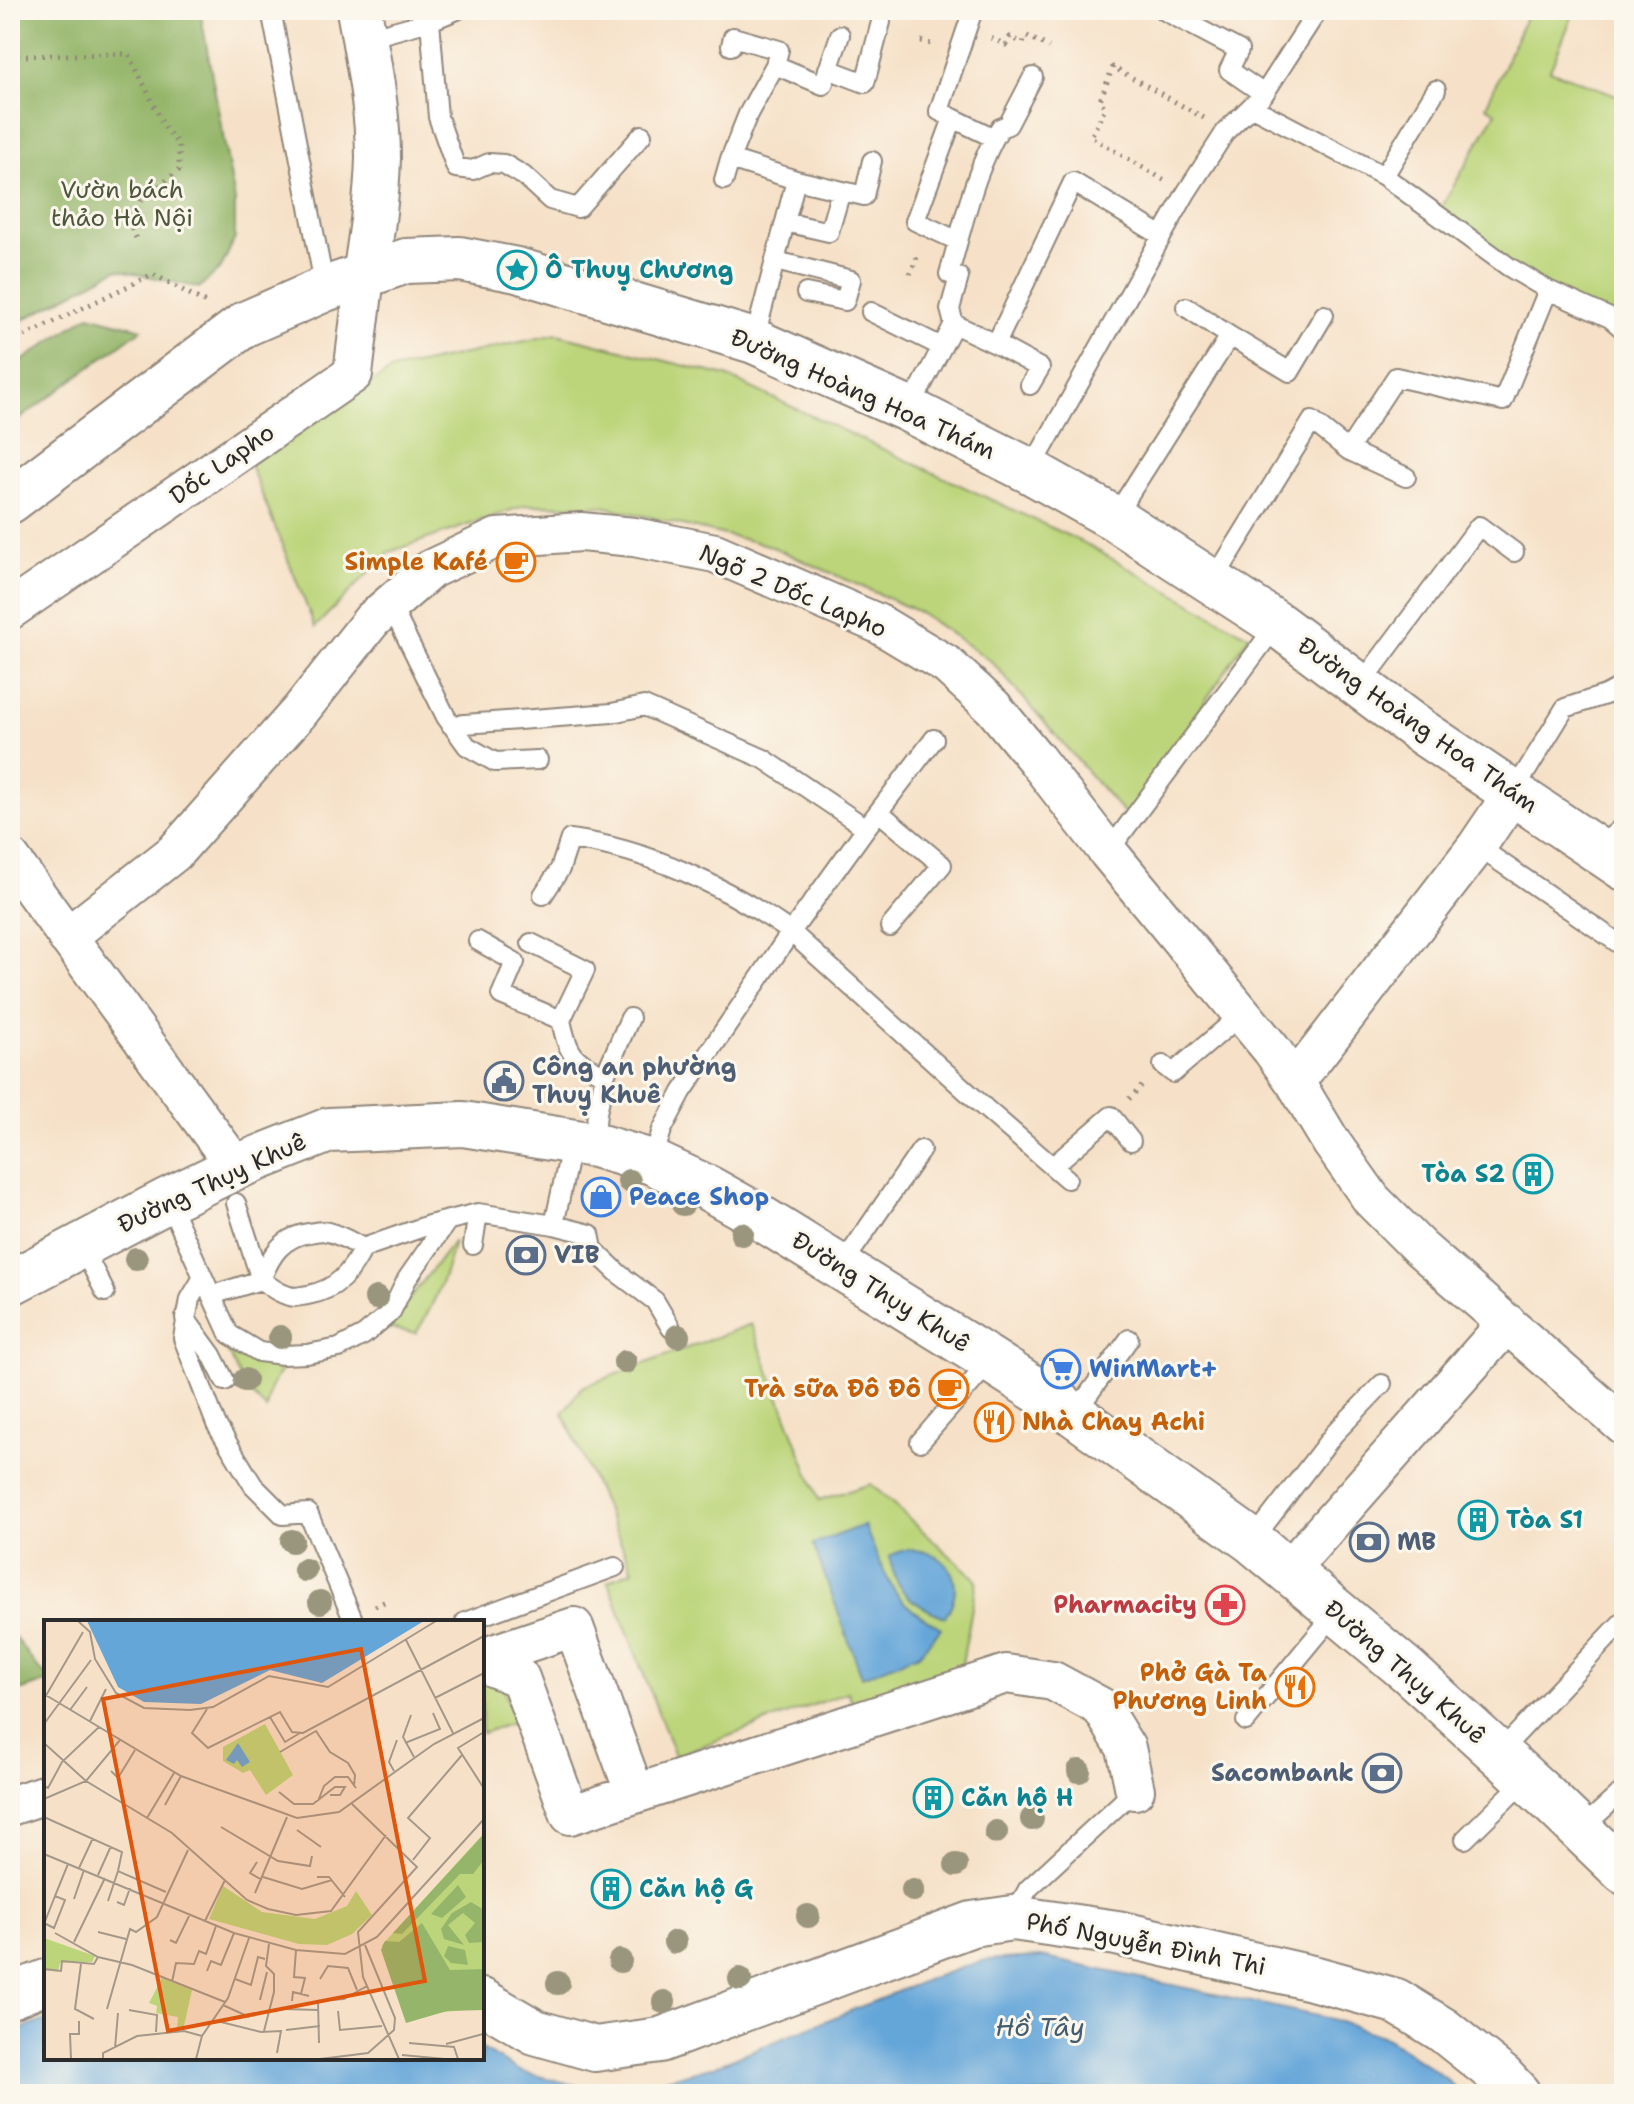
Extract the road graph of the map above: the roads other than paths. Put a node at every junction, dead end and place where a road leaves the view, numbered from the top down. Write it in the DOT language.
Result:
graph roads {
  1 [pos="271,10"];
  2 [pos="457,10"];
  3 [pos="1163,10"];
  4 [pos="1318,10"];
  5 [pos="970,19"];
  6 [pos="430,21"];
  7 [pos="881,22"];
  8 [pos="362,24"];
  9 [pos="840,35"];
  10 [pos="731,46"];
  11 [pos="775,65"];
  12 [pos="828,69"];
  13 [pos="1033,77"];
  14 [pos="1436,90"];
  15 [pos="1258,100"];
  16 [pos="953,118"];
  17 [pos="642,135"];
  18 [pos="994,138"];
  19 [pos="730,159"];
  20 [pos="872,161"];
  21 [pos="1384,176"];
  22 [pos="724,180"];
  23 [pos="796,180"];
  24 [pos="841,191"];
  25 [pos="785,222"];
  26 [pos="1162,236"];
  27 [pos="958,241"];
  28 [pos="776,261"];
  29 [pos="345,283"];
  30 [pos="1548,290"];
  31 [pos="806,293"];
  32 [pos="1186,307"];
  33 [pos="871,312"];
  34 [pos="1324,315"];
  35 [pos="954,324"];
  36 [pos="1624,330"];
  37 [pos="1230,336"];
  38 [pos="754,341"];
  39 [pos="996,344"];
  40 [pos="942,347"];
  41 [pos="1030,385"];
  42 [pos="909,410"];
  43 [pos="1348,450"];
  44 [pos="1030,471"];
  45 [pos="1406,477"];
  46 [pos="10,501"];
  47 [pos="1114,518"];
  48 [pos="1514,552"];
  49 [pos="1212,583"];
  50 [pos="390,604"];
  51 [pos="10,610"];
  52 [pos="1277,624"];
  53 [pos="1624,685"];
  54 [pos="1359,687"];
  55 [pos="451,725"];
  56 [pos="934,739"];
  57 [pos="538,760"];
  58 [pos="1513,793"];
  59 [pos="879,812"];
  60 [pos="866,828"];
  61 [pos="1477,846"];
  62 [pos="1615,848"];
  63 [pos="1108,852"];
  64 [pos="10,858"];
  65 [pos="543,895"];
  66 [pos="890,927"];
  67 [pos="791,932"];
  68 [pos="67,937"];
  69 [pos="478,941"];
  70 [pos="531,943"];
  71 [pos="1624,947"];
  72 [pos="1242,1014"];
  73 [pos="630,1018"];
  74 [pos="561,1020"];
  75 [pos="1163,1065"];
  76 [pos="605,1075"];
  77 [pos="1295,1082"];
  78 [pos="1131,1141"];
  79 [pos="583,1143"];
  80 [pos="921,1150"];
  81 [pos="652,1162"];
  82 [pos="1053,1166"];
  83 [pos="1067,1179"];
  84 [pos="236,1185"];
  85 [pos="168,1200"];
  86 [pos="478,1213"];
  87 [pos="448,1220"];
  88 [pos="554,1225"];
  89 [pos="81,1245"];
  90 [pos="473,1245"];
  91 [pos="363,1248"];
  92 [pos="841,1267"];
  93 [pos="203,1277"];
  94 [pos="261,1280"];
  95 [pos="10,1283"];
  96 [pos="105,1292"];
  97 [pos="212,1295"];
  98 [pos="185,1318"];
  99 [pos="1507,1323"];
  100 [pos="671,1328"];
  101 [pos="1129,1339"];
  102 [pos="990,1360"];
  103 [pos="225,1381"];
  104 [pos="1382,1384"];
  105 [pos="1074,1414"];
  106 [pos="1624,1426"];
  107 [pos="920,1442"];
  108 [pos="1252,1541"];
  109 [pos="615,1567"];
  110 [pos="1289,1570"];
  111 [pos="1337,1611"];
  112 [pos="353,1620"];
  113 [pos="470,1620"];
  114 [pos="1624,1620"];
  115 [pos="484,1660"];
  116 [pos="484,1662"];
  117 [pos="1246,1721"];
  118 [pos="1506,1773"];
  119 [pos="1135,1790"];
  120 [pos="1624,1790"];
  121 [pos="635,1794"];
  122 [pos="44,1795"];
  123 [pos="10,1806"];
  124 [pos="1580,1830"];
  125 [pos="1465,1839"];
  126 [pos="1624,1872"];
  127 [pos="1013,1918"];
  128 [pos="44,1983"];
  129 [pos="10,1996"];
  130 [pos="484,2002"];
  131 [pos="1518,2094"];
  1 -- 29 [label="lane"];
  2 -- 6 [label="lane"];
  3 -- 15 [label="lane"];
  4 -- 15 [label="lane"];
  5 -- 16 [label="lane"];
  6 -- 8 [label="lane"];
  6 -- 17 [label="lane"];
  7 -- 12 [label="lane"];
  8 -- 29 [label="main road"];
  9 -- 12 [label="lane"];
  10 -- 11 [label="lane"];
  11 -- 12 [label="lane"];
  11 -- 19 [label="lane"];
  13 -- 18 [label="lane"];
  14 -- 21 [label="lane"];
  15 -- 21 [label="lane"];
  15 -- 26 [label="lane"];
  16 -- 18 [label="lane"];
  16 -- 27 [label="lane"];
  18 -- 27 [label="lane"];
  19 -- 22 [label="lane"];
  19 -- 23 [label="lane"];
  20 -- 24 [label="lane"];
  21 -- 30 [label="lane"];
  23 -- 24 [label="lane"];
  23 -- 25 [label="lane"];
  24 -- 25 [label="lane"];
  25 -- 28 [label="lane"];
  26 -- 39 [label="lane"];
  26 -- 44 [label="lane"];
  27 -- 35 [label="lane"];
  28 -- 31 [label="lane"];
  28 -- 38 [label="lane"];
  29 -- 38 [label="main road, Đường Hoàng Hoa Thám"];
  29 -- 46 [label="main road, Đường Hoàng Hoa Thám"];
  29 -- 51 [label="street, Dốc Lapho"];
  30 -- 36 [label="lane"];
  30 -- 43 [label="lane"];
  32 -- 37 [label="lane"];
  33 -- 40 [label="lane"];
  34 -- 37 [label="lane"];
  35 -- 39 [label="lane"];
  35 -- 40 [label="lane"];
  37 -- 47 [label="lane"];
  38 -- 42 [label="main road, Đường Hoàng Hoa Thám"];
  39 -- 41 [label="lane"];
  40 -- 42 [label="lane"];
  42 -- 44 [label="main road, Đường Hoàng Hoa Thám"];
  43 -- 45 [label="lane"];
  43 -- 49 [label="lane"];
  44 -- 47 [label="main road, Đường Hoàng Hoa Thám"];
  47 -- 49 [label="main road, Đường Hoàng Hoa Thám"];
  48 -- 54 [label="lane"];
  49 -- 52 [label="main road, Đường Hoàng Hoa Thám"];
  50 -- 55 [label="lane"];
  50 -- 63 [label="street, Ngõ 2 Dốc Lapho"];
  50 -- 68 [label="street, Ngõ 2 Dốc Lapho"];
  52 -- 54 [label="main road, Đường Hoàng Hoa Thám"];
  52 -- 63 [label="lane"];
  53 -- 58 [label="lane"];
  54 -- 58 [label="main road, Đường Hoàng Hoa Thám"];
  55 -- 57 [label="lane"];
  55 -- 60 [label="lane"];
  56 -- 59 [label="lane"];
  58 -- 61 [label="street"];
  58 -- 62 [label="main road, Đường Hoàng Hoa Thám"];
  59 -- 60 [label="lane"];
  59 -- 66 [label="lane"];
  60 -- 67 [label="lane"];
  61 -- 71 [label="lane"];
  61 -- 77 [label="street"];
  63 -- 72 [label="street, Ngõ 2 Dốc Lapho"];
  64 -- 68 [label="street"];
  65 -- 67 [label="lane"];
  67 -- 81 [label="lane"];
  67 -- 82 [label="lane"];
  68 -- 84 [label="street"];
  69 -- 74 [label="lane"];
  70 -- 74 [label="lane"];
  72 -- 75 [label="lane"];
  72 -- 77 [label="street, Ngõ 2 Dốc Lapho"];
  73 -- 76 [label="lane"];
  74 -- 76 [label="lane"];
  76 -- 79 [label="lane"];
  77 -- 99 [label="street, Ngõ 2 Dốc Lapho"];
  78 -- 82 [label="lane"];
  79 -- 81 [label="main road, Đường Thụy Khuê"];
  79 -- 84 [label="main road, Đường Thụy Khuê"];
  79 -- 88 [label="lane"];
  80 -- 92 [label="lane"];
  81 -- 92 [label="main road, Đường Thụy Khuê"];
  82 -- 83 [label="lane"];
  84 -- 85 [label="main road, Đường Thụy Khuê"];
  84 -- 94 [label="lane"];
  85 -- 89 [label="main road, Đường Thụy Khuê"];
  85 -- 93 [label="lane"];
  86 -- 87 [label="lane"];
  86 -- 88 [label="lane"];
  86 -- 90 [label="lane"];
  87 -- 91 [label="lane"];
  87 -- 97 [label="lane"];
  88 -- 100 [label="lane"];
  89 -- 95 [label="main road, Đường Thụy Khuê"];
  89 -- 96 [label="lane"];
  91 -- 94 [label="lane"];
  91 -- 94 [label="lane"];
  92 -- 102 [label="main road, Đường Thụy Khuê"];
  93 -- 97 [label="lane"];
  93 -- 98 [label="lane"];
  94 -- 97 [label="lane"];
  98 -- 103 [label="lane"];
  98 -- 112 [label="lane"];
  99 -- 106 [label="street, Ngõ 2 Dốc Lapho"];
  99 -- 110 [label="street"];
  101 -- 105 [label="lane"];
  102 -- 105 [label="main road, Đường Thụy Khuê"];
  102 -- 107 [label="lane"];
  104 -- 108 [label="lane"];
  105 -- 108 [label="main road, Đường Thụy Khuê"];
  108 -- 110 [label="main road, Đường Thụy Khuê"];
  109 -- 113 [label="lane"];
  110 -- 111 [label="main road, Đường Thụy Khuê"];
  111 -- 117 [label="lane"];
  111 -- 118 [label="main road, Đường Thụy Khuê"];
  114 -- 118 [label="lane"];
  115 -- 121 [label="street"];
  116 -- 121 [label="street"];
  118 -- 124 [label="main road, Đường Thụy Khuê"];
  118 -- 125 [label="lane"];
  119 -- 121 [label="street"];
  119 -- 127 [label="lane"];
  120 -- 124 [label="lane"];
  122 -- 123 [label="street"];
  124 -- 126 [label="main road, Đường Thụy Khuê"];
  127 -- 130 [label="main road, Phố Nguyễn Đình Thi"];
  127 -- 131 [label="main road, Phố Nguyễn Đình Thi"];
  128 -- 129 [label="main road"];
}
